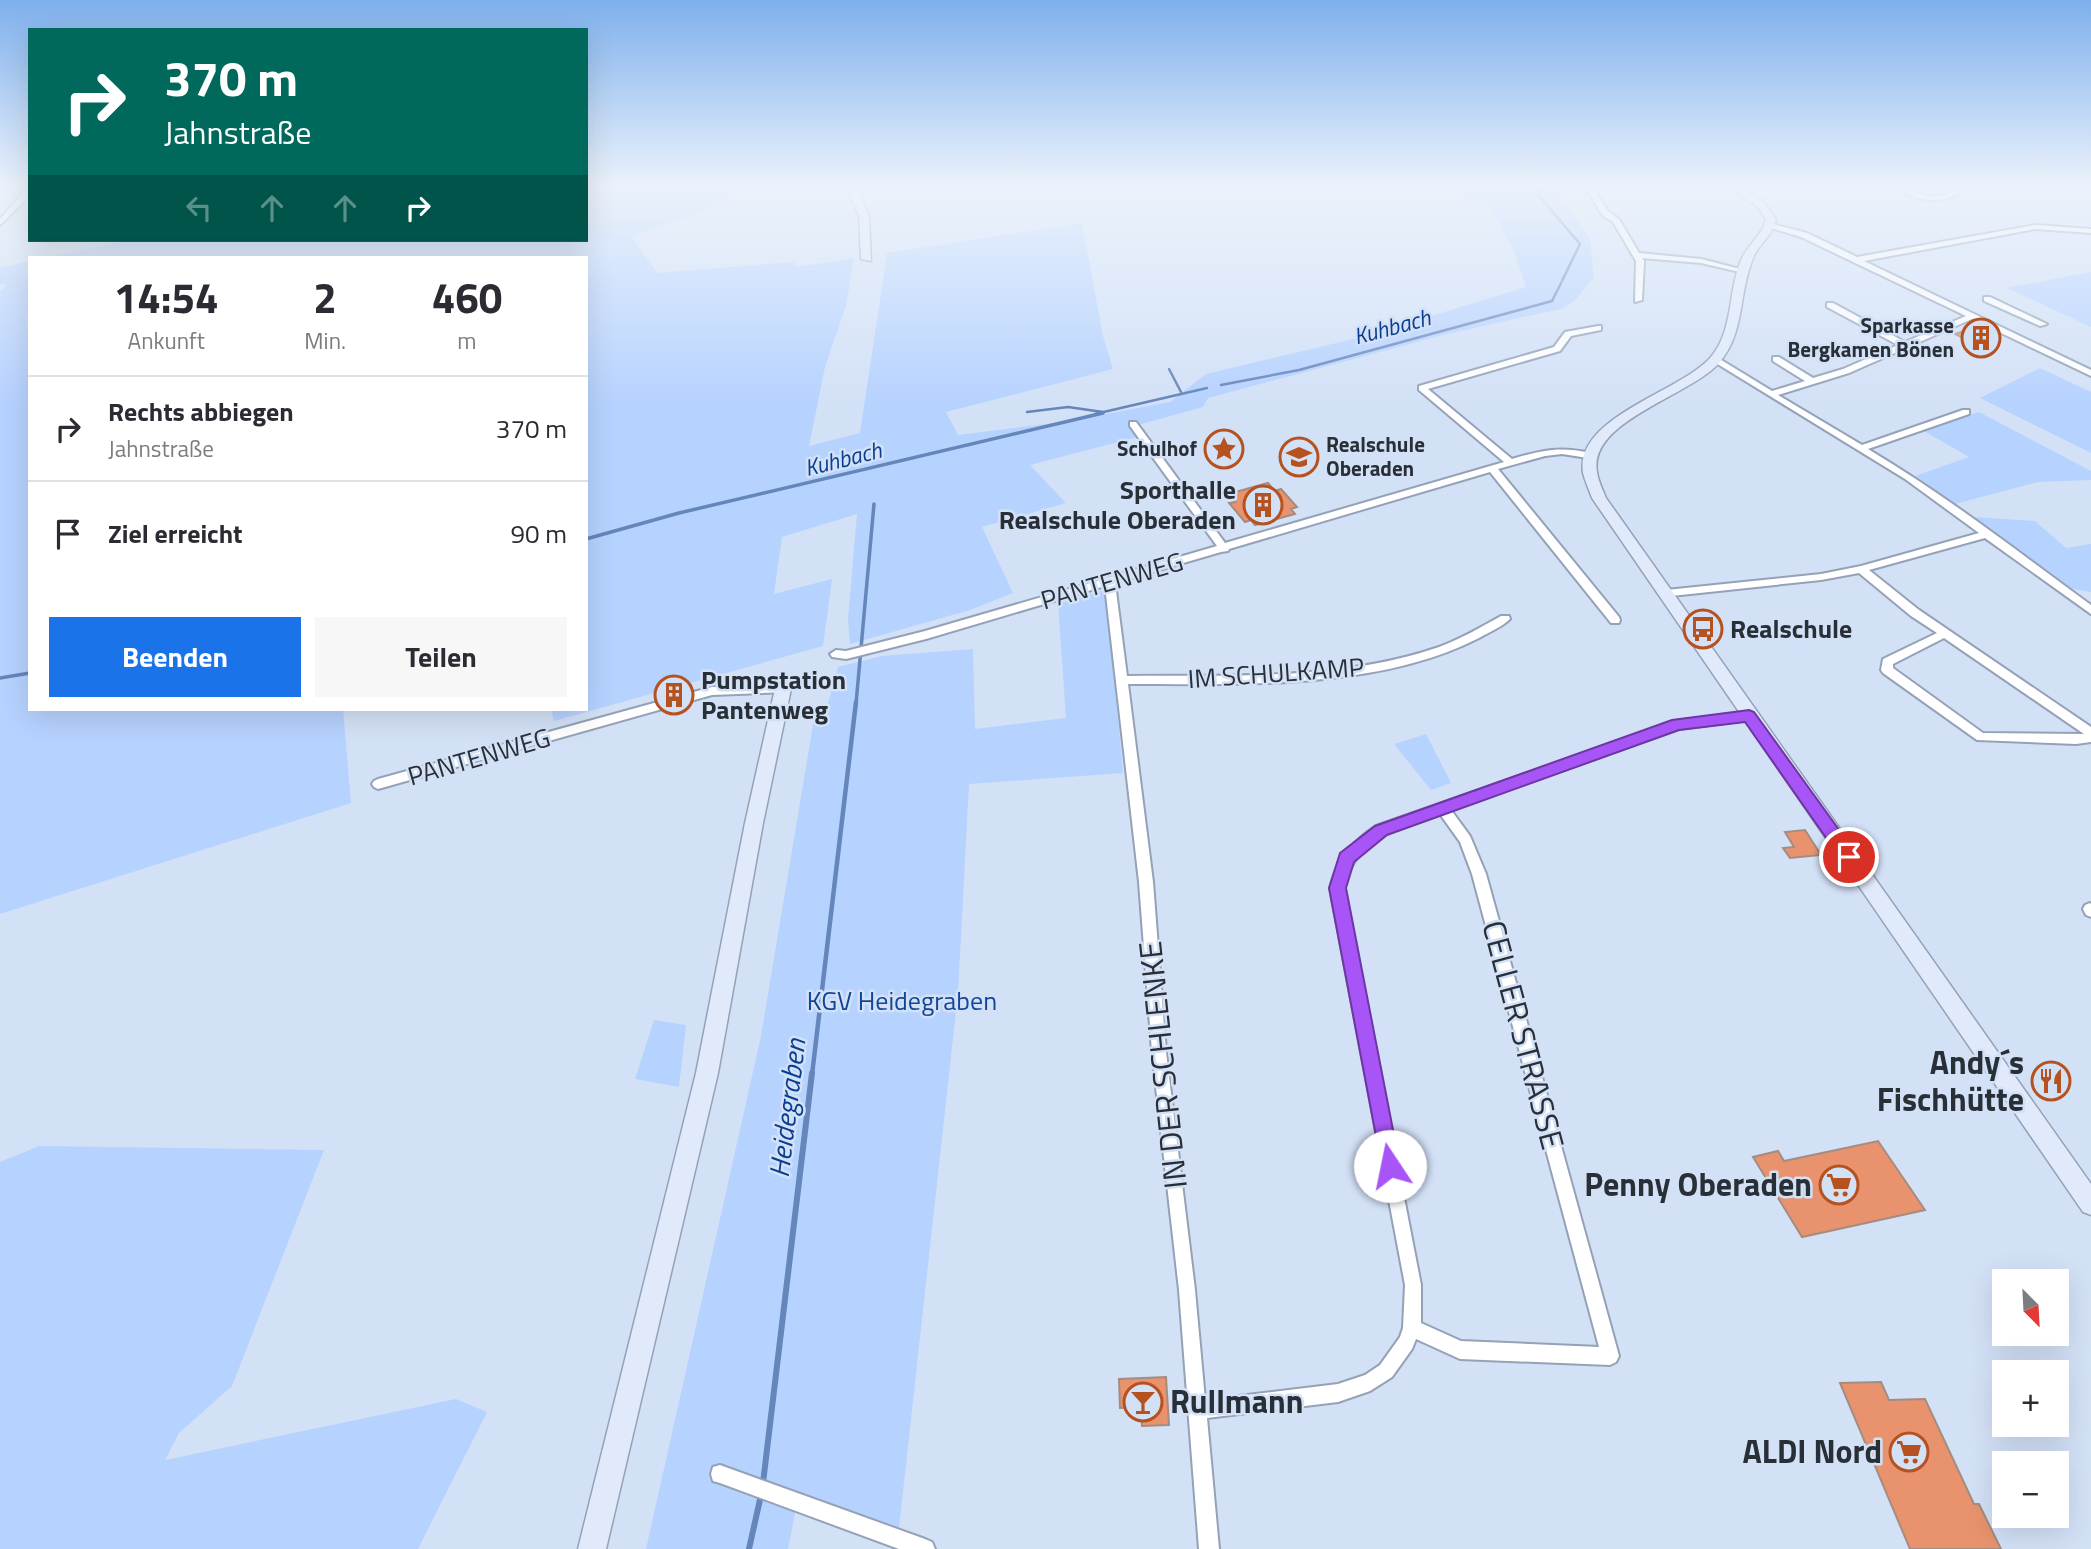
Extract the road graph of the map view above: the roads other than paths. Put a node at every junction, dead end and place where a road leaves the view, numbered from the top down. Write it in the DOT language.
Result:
graph roads {
  1 [pos="1639,259"];
  2 [pos="1683,259"];
  3 [pos="1748,259"];
  4 [pos="1859,259"];
  5 [pos="1855,260"];
  6 [pos="1744,271"];
  7 [pos="1987,299"];
  8 [pos="1638,300"];
  9 [pos="1830,305"];
  10 [pos="1972,316"];
  11 [pos="2000,317"];
  12 [pos="2043,324"];
  13 [pos="1598,328"];
  14 [pos="1905,346"];
  15 [pos="1776,359"];
  16 [pos="1715,360"];
  17 [pos="2091,373"];
  18 [pos="1812,381"];
  19 [pos="1770,394"];
  20 [pos="1966,412"];
  21 [pos="1133,424"];
  22 [pos="1862,448"];
  23 [pos="1588,456"];
  24 [pos="1512,464"];
  25 [pos="1493,469"];
  26 [pos="1989,534"];
  27 [pos="1223,548"];
  28 [pos="1861,569"];
  29 [pos="1110,582"];
  30 [pos="1666,594"];
  31 [pos="2091,610"];
  32 [pos="1505,619"];
  33 [pos="1615,620"];
  34 [pos="1944,634"];
  35 [pos="836,654"];
  36 [pos="1121,680"];
  37 [pos="783,689"];
  38 [pos="1749,716"];
  39 [pos="2091,736"];
  40 [pos="378,784"];
  41 [pos="1442,808"];
  42 [pos="2091,1204"];
  43 [pos="1412,1328"];
  44 [pos="1195,1410"];
  45 [pos="720,1474"];
  46 [pos="592,1549"];
  47 [pos="925,1549"];
  48 [pos="1209,1549"];
  1 -- 8 [label="street"];
  2 -- 6 [label="street"];
  3 -- 6 [label="main road"];
  4 -- 5 [label="street"];
  5 -- 10 [label="street"];
  6 -- 16 [label="main road"];
  7 -- 11 [label="street"];
  9 -- 14 [label="street"];
  10 -- 11 [label="street"];
  10 -- 14 [label="street"];
  11 -- 12 [label="street"];
  11 -- 17 [label="street"];
  13 -- 24 [label="street"];
  14 -- 18 [label="street"];
  15 -- 18 [label="street"];
  16 -- 19 [label="street"];
  16 -- 23 [label="main road"];
  18 -- 19 [label="street"];
  19 -- 22 [label="street"];
  20 -- 22 [label="street"];
  21 -- 27 [label="street"];
  22 -- 26 [label="street"];
  23 -- 24 [label="street, PANTENWEG"];
  23 -- 30 [label="main road"];
  24 -- 25 [label="street, PANTENWEG"];
  25 -- 27 [label="street, PANTENWEG"];
  25 -- 33 [label="street"];
  26 -- 28 [label="street"];
  26 -- 31 [label="street"];
  27 -- 29 [label="street, PANTENWEG"];
  28 -- 30 [label="street"];
  28 -- 34 [label="street"];
  29 -- 35 [label="street, PANTENWEG"];
  29 -- 36 [label="street, IN DER SCHLENKE"];
  30 -- 38 [label="main road"];
  32 -- 36 [label="street, IM SCHULKAMP"];
  34 -- 39 [label="street"];
  34 -- 39 [label="street"];
  36 -- 44 [label="street, IN DER SCHLENKE"];
  37 -- 40 [label="street, PANTENWEG"];
  37 -- 46 [label="main road"];
  38 -- 41 [label="street"];
  38 -- 42 [label="main road"];
  41 -- 43 [label="street"];
  41 -- 43 [label="street, CELLER STRASSE"];
  43 -- 44 [label="street"];
  44 -- 48 [label="street, IN DER SCHLENKE"];
  45 -- 47 [label="street"];
}
